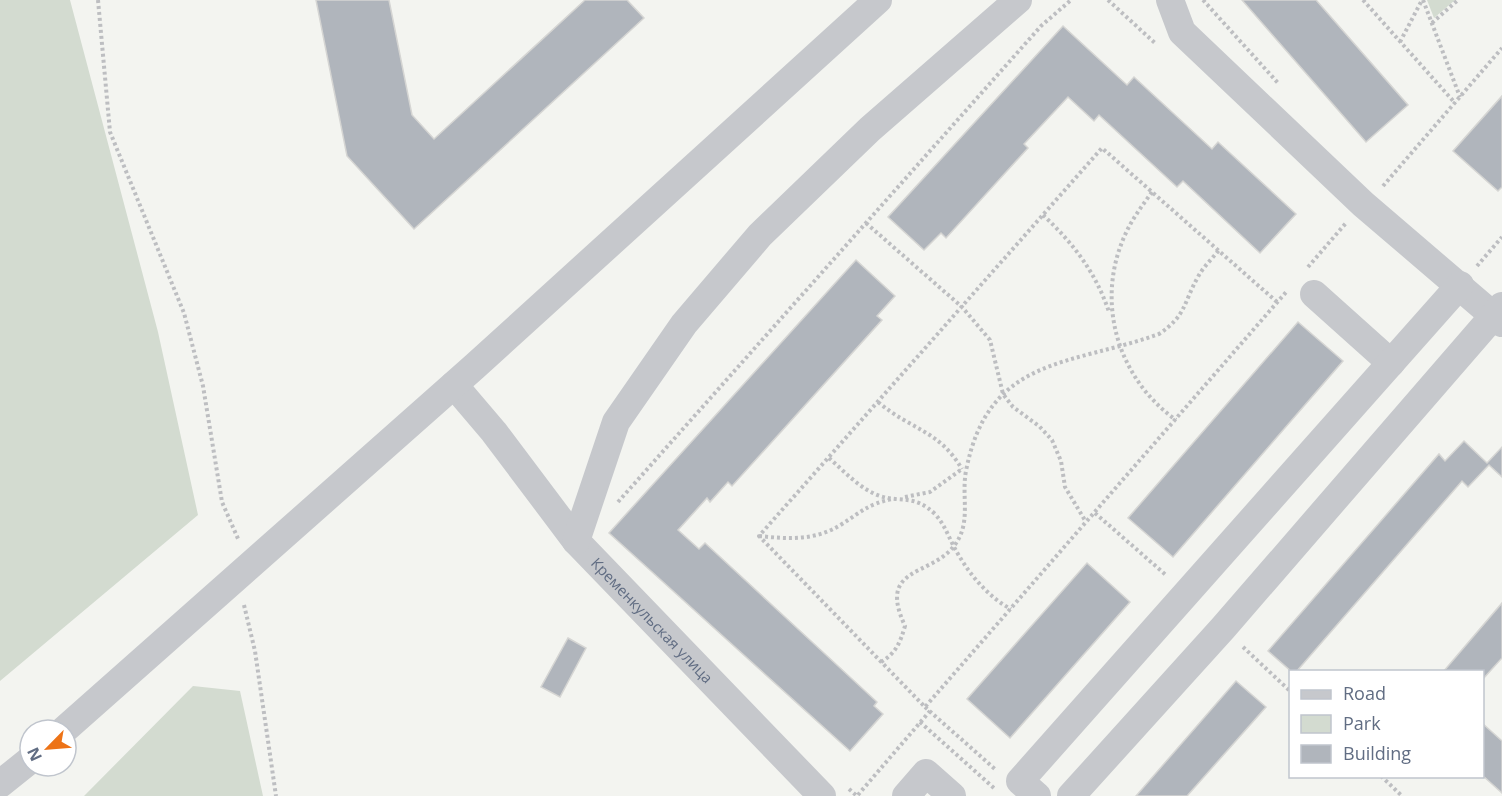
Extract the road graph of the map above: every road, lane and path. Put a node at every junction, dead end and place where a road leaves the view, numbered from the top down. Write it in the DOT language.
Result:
graph roads {
  1 [pos="98,0"];
  2 [pos="878,0"];
  3 [pos="1018,0"];
  4 [pos="1071,0"];
  5 [pos="1170,0"];
  6 [pos="1363,0"];
  7 [pos="1422,0"];
  8 [pos="1458,0"];
  9 [pos="1432,23"];
  10 [pos="1400,42"];
  11 [pos="1502,48"];
  12 [pos="1461,96"];
  13 [pos="1455,103"];
  14 [pos="1152,192"];
  15 [pos="1363,204"];
  16 [pos="1043,215"];
  17 [pos="866,223"];
  18 [pos="1502,237"];
  19 [pos="1219,250"];
  20 [pos="1302,285"];
  21 [pos="1460,285"];
  22 [pos="1277,302"];
  23 [pos="962,307"];
  24 [pos="1500,316"];
  25 [pos="1112,319"];
  26 [pos="1119,346"];
  27 [pos="1391,363"];
  28 [pos="454,385"];
  29 [pos="1003,394"];
  30 [pos="878,402"];
  31 [pos="1176,420"];
  32 [pos="829,458"];
  33 [pos="962,469"];
  34 [pos="965,475"];
  35 [pos="899,497"];
  36 [pos="616,504"];
  37 [pos="1095,513"];
  38 [pos="1086,522"];
  39 [pos="759,536"];
  40 [pos="576,541"];
  41 [pos="954,547"];
  42 [pos="244,572"];
  43 [pos="1187,593"];
  44 [pos="1011,609"];
  45 [pos="1223,628"];
  46 [pos="881,662"];
  47 [pos="1289,691"];
  48 [pos="925,707"];
  49 [pos="930,711"];
  50 [pos="78,718"];
  51 [pos="920,723"];
  52 [pos="18,770"];
  53 [pos="1382,778"];
  54 [pos="0,784"];
  55 [pos="1018,789"];
  56 [pos="835,792"];
  57 [pos="276,796"];
  58 [pos="857,796"];
  59 [pos="906,796"];
  60 [pos="952,796"];
  61 [pos="1071,796"];
  62 [pos="1401,796"];
  1 -- 42 [label="path"];
  2 -- 28 [label="street"];
  3 -- 40 [label="street"];
  4 -- 17 [label="path"];
  5 -- 15 [label="street"];
  6 -- 10 [label="path"];
  7 -- 9 [label="path"];
  7 -- 10 [label="path"];
  8 -- 9 [label="path"];
  9 -- 12 [label="path"];
  10 -- 13 [label="path"];
  11 -- 12 [label="path"];
  12 -- 13 [label="path"];
  13 -- 15 [label="path"];
  14 -- 16 [label="path"];
  14 -- 19 [label="path"];
  14 -- 25 [label="path"];
  15 -- 20 [label="path"];
  15 -- 21 [label="street"];
  16 -- 23 [label="path"];
  16 -- 25 [label="path"];
  17 -- 23 [label="path"];
  17 -- 36 [label="path"];
  18 -- 21 [label="path"];
  19 -- 22 [label="path"];
  19 -- 26 [label="path"];
  20 -- 22 [label="path"];
  20 -- 27 [label="street"];
  21 -- 24 [label="street"];
  21 -- 27 [label="street"];
  22 -- 31 [label="path"];
  23 -- 29 [label="path"];
  23 -- 30 [label="path"];
  24 -- 45 [label="street"];
  25 -- 26 [label="path"];
  26 -- 29 [label="path"];
  26 -- 31 [label="path"];
  27 -- 43 [label="street"];
  28 -- 40 [label="street, Кременкульская улица"];
  28 -- 42 [label="street"];
  29 -- 34 [label="path"];
  29 -- 38 [label="path"];
  30 -- 32 [label="path"];
  30 -- 33 [label="path"];
  31 -- 37 [label="path"];
  32 -- 35 [label="path"];
  32 -- 39 [label="path"];
  33 -- 34 [label="path"];
  33 -- 35 [label="path"];
  34 -- 41 [label="path"];
  35 -- 39 [label="path"];
  35 -- 41 [label="path"];
  37 -- 38 [label="path"];
  37 -- 43 [label="path"];
  38 -- 44 [label="path"];
  39 -- 46 [label="path"];
  40 -- 56 [label="street, Кременкульская улица"];
  41 -- 44 [label="path"];
  41 -- 46 [label="path"];
  42 -- 50 [label="street"];
  42 -- 57 [label="path"];
  43 -- 55 [label="street"];
  44 -- 48 [label="path"];
  45 -- 47 [label="path"];
  45 -- 61 [label="street"];
  46 -- 48 [label="path"];
  48 -- 49 [label="path"];
  49 -- 51 [label="path"];
  49 -- 55 [label="path"];
  51 -- 55 [label="path"];
  51 -- 58 [label="path"];
  52 -- 54 [label="street"];
  53 -- 62 [label="path"];
  56 -- 58 [label="path"];
  59 -- 60 [label="street"];
}
